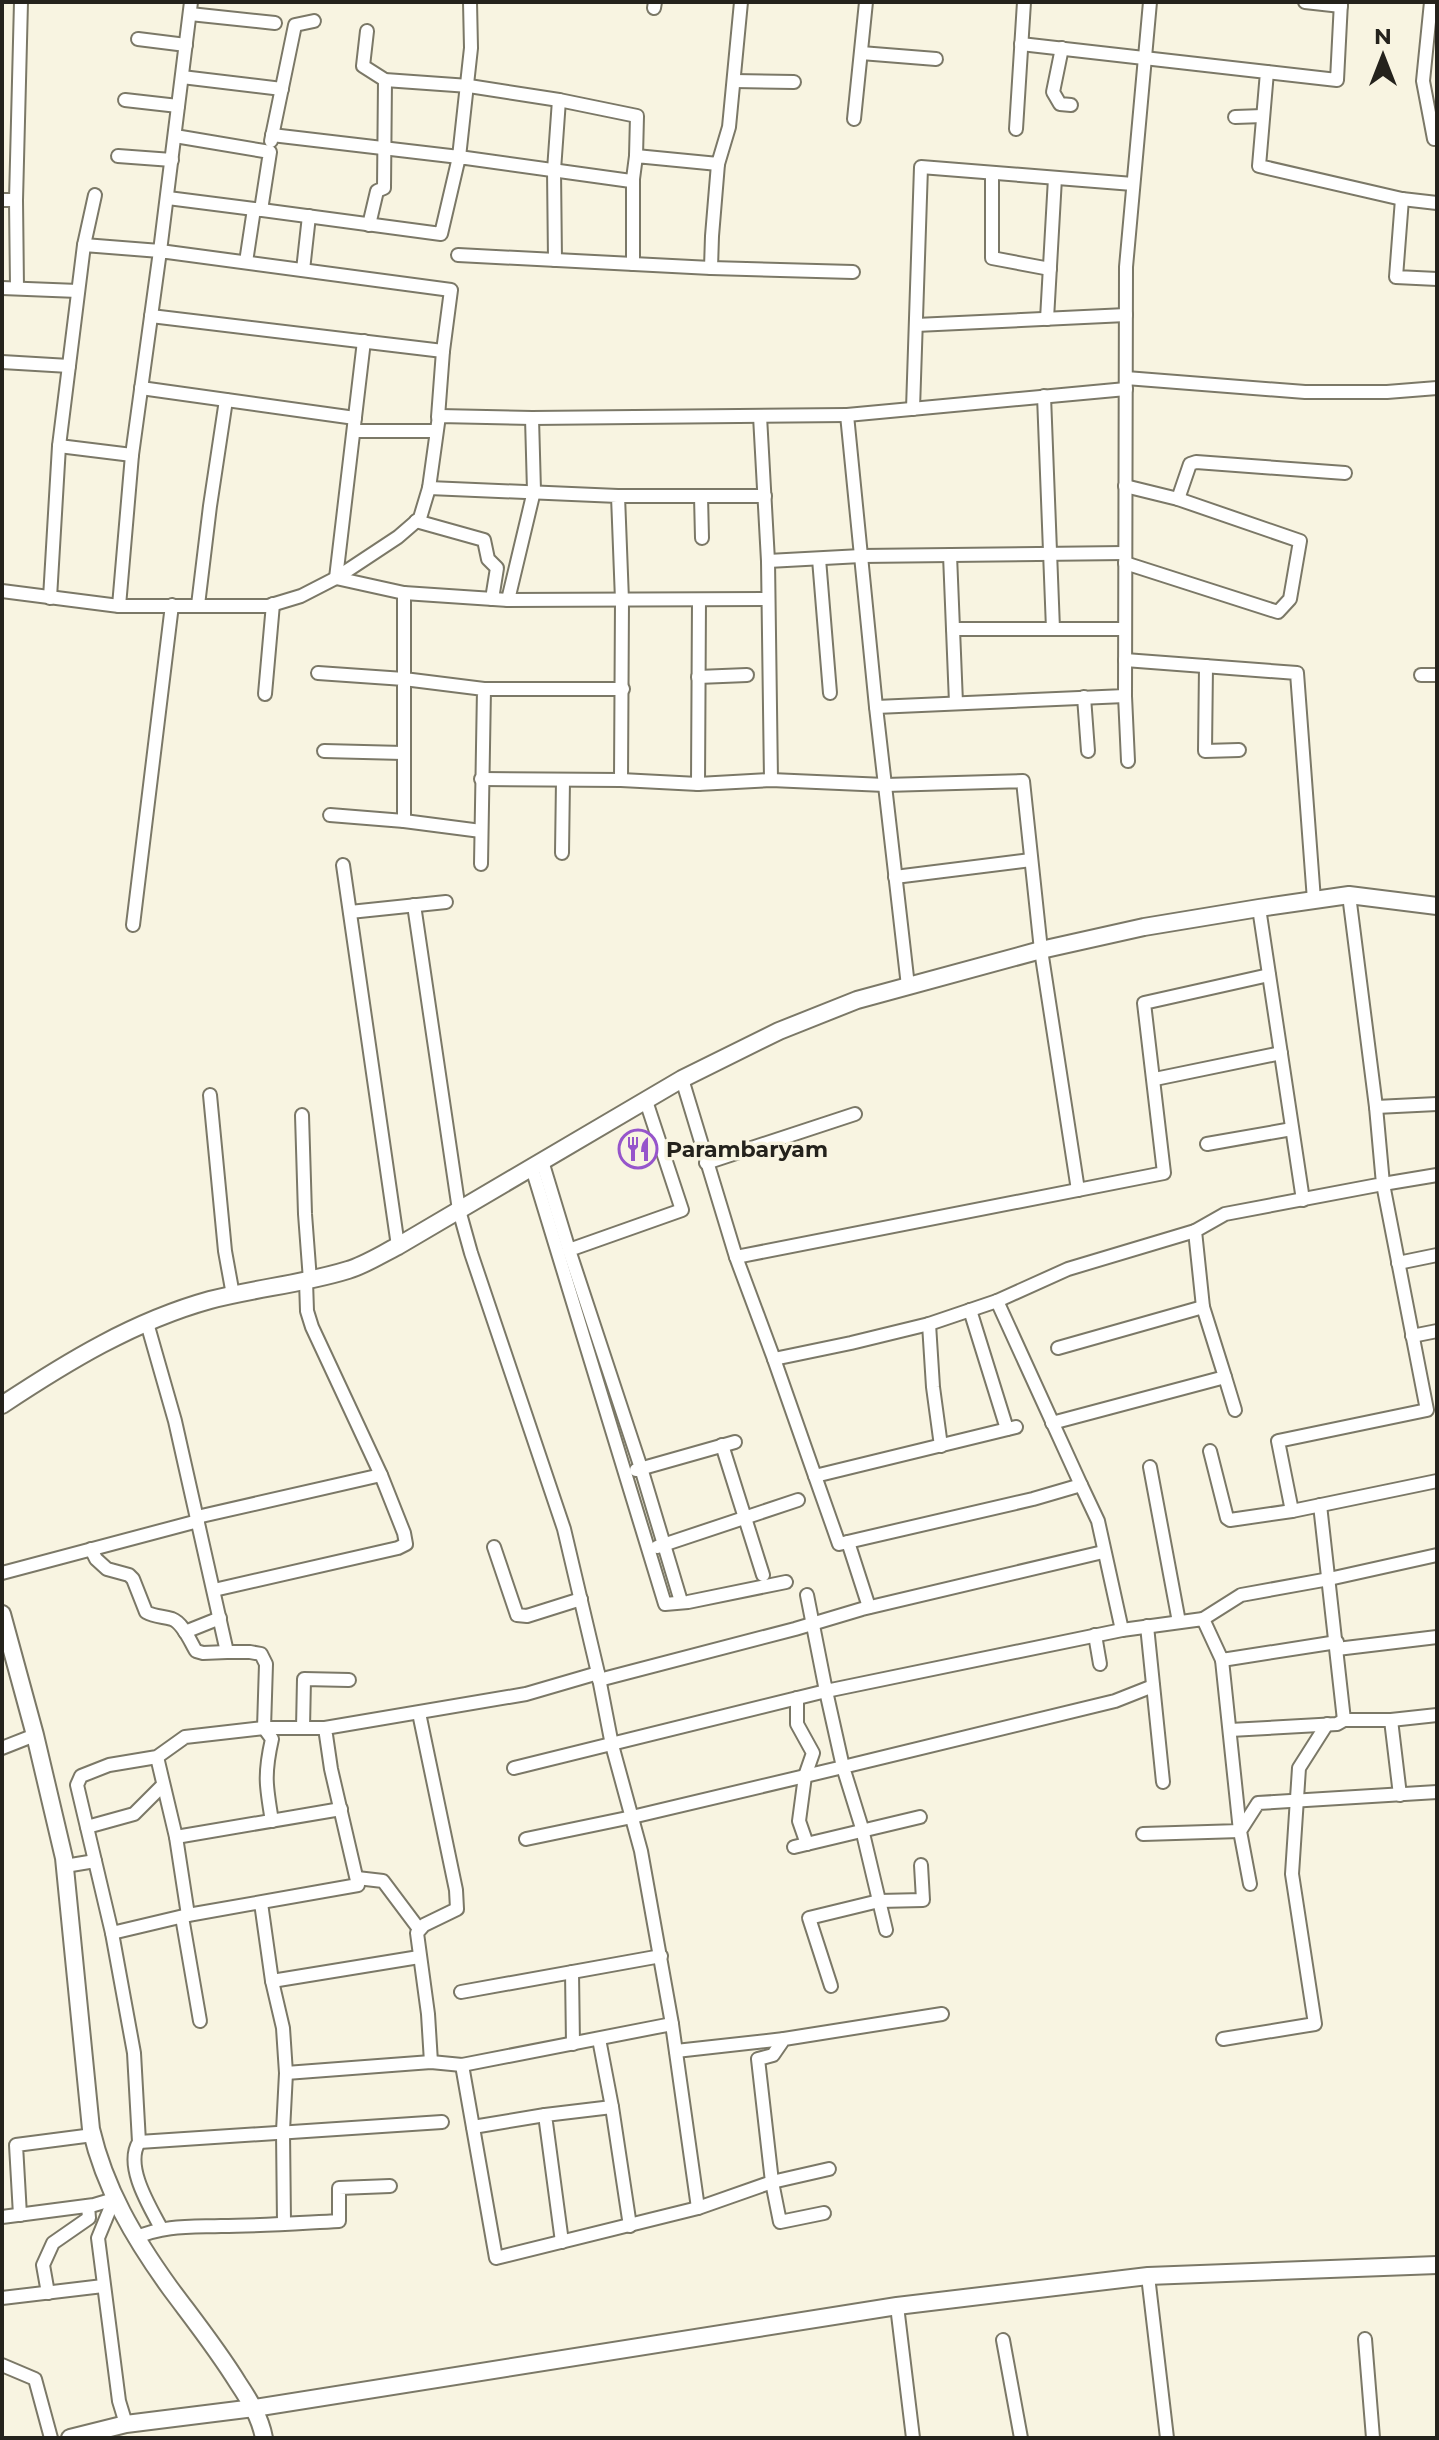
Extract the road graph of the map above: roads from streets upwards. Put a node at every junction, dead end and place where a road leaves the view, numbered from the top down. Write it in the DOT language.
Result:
graph roads {
  1 [pos="21,2"];
  2 [pos="470,2"];
  3 [pos="741,2"];
  4 [pos="866,2"];
  5 [pos="1024,2"];
  6 [pos="1150,2"];
  7 [pos="1305,2"];
  8 [pos="1431,2"];
  9 [pos="1341,4"];
  10 [pos="190,8"];
  11 [pos="314,21"];
  12 [pos="275,23"];
  13 [pos="367,31"];
  14 [pos="138,39"];
  15 [pos="1021,44"];
  16 [pos="186,45"];
  17 [pos="1062,48"];
  18 [pos="861,53"];
  19 [pos="1145,56"];
  20 [pos="936,59"];
  21 [pos="1267,72"];
  22 [pos="182,77"];
  23 [pos="385,80"];
  24 [pos="734,81"];
  25 [pos="794,82"];
  26 [pos="469,86"];
  27 [pos="282,89"];
  28 [pos="125,100"];
  29 [pos="559,100"];
  30 [pos="1071,105"];
  31 [pos="178,106"];
  32 [pos="1263,116"];
  33 [pos="1235,117"];
  34 [pos="854,119"];
  35 [pos="1016,129"];
  36 [pos="272,135"];
  37 [pos="175,136"];
  38 [pos="1434,139"];
  39 [pos="386,148"];
  40 [pos="270,152"];
  41 [pos="118,156"];
  42 [pos="636,156"];
  43 [pos="459,157"];
  44 [pos="172,160"];
  45 [pos="718,164"];
  46 [pos="554,170"];
  47 [pos="992,173"];
  48 [pos="1055,178"];
  49 [pos="633,179"];
  50 [pos="1133,184"];
  51 [pos="95,195"];
  52 [pos="168,198"];
  53 [pos="1402,199"];
  54 [pos="9,200"];
  55 [pos="1437,203"];
  56 [pos="258,209"];
  57 [pos="309,216"];
  58 [pos="369,225"];
  59 [pos="84,245"];
  60 [pos="160,251"];
  61 [pos="458,255"];
  62 [pos="555,260"];
  63 [pos="246,262"];
  64 [pos="633,264"];
  65 [pos="711,268"];
  66 [pos="1050,269"];
  67 [pos="303,270"];
  68 [pos="853,272"];
  69 [pos="1437,279"];
  70 [pos="2,288"];
  71 [pos="17,288"];
  72 [pos="78,291"];
  73 [pos="1126,315"];
  74 [pos="151,316"];
  75 [pos="1047,319"];
  76 [pos="916,325"];
  77 [pos="364,341"];
  78 [pos="443,351"];
  79 [pos="2,362"];
  80 [pos="69,366"];
  81 [pos="1126,383"];
  82 [pos="141,388"];
  83 [pos="1437,388"];
  84 [pos="1044,396"];
  85 [pos="226,400"];
  86 [pos="913,409"];
  87 [pos="847,415"];
  88 [pos="760,416"];
  89 [pos="532,418"];
  90 [pos="354,424"];
  91 [pos="437,424"];
  92 [pos="59,446"];
  93 [pos="132,455"];
  94 [pos="1345,473"];
  95 [pos="1125,486"];
  96 [pos="429,488"];
  97 [pos="534,491"];
  98 [pos="618,496"];
  99 [pos="701,496"];
  100 [pos="765,496"];
  101 [pos="1178,499"];
  102 [pos="416,521"];
  103 [pos="702,538"];
  104 [pos="1050,554"];
  105 [pos="950,555"];
  106 [pos="861,556"];
  107 [pos="1125,558"];
  108 [pos="819,559"];
  109 [pos="768,561"];
  110 [pos="336,578"];
  111 [pos="2,591"];
  112 [pos="404,593"];
  113 [pos="50,598"];
  114 [pos="492,599"];
  115 [pos="767,599"];
  116 [pos="508,600"];
  117 [pos="622,600"];
  118 [pos="699,600"];
  119 [pos="273,604"];
  120 [pos="172,605"];
  121 [pos="198,605"];
  122 [pos="119,606"];
  123 [pos="953,629"];
  124 [pos="1053,629"];
  125 [pos="1125,629"];
  126 [pos="1125,660"];
  127 [pos="1206,666"];
  128 [pos="318,673"];
  129 [pos="747,675"];
  130 [pos="1421,675"];
  131 [pos="1437,675"];
  132 [pos="698,677"];
  133 [pos="404,679"];
  134 [pos="484,689"];
  135 [pos="623,689"];
  136 [pos="830,693"];
  137 [pos="265,694"];
  138 [pos="1125,696"];
  139 [pos="1084,697"];
  140 [pos="956,703"];
  141 [pos="876,707"];
  142 [pos="1239,750"];
  143 [pos="324,751"];
  144 [pos="1088,751"];
  145 [pos="403,753"];
  146 [pos="1128,761"];
  147 [pos="481,779"];
  148 [pos="563,780"];
  149 [pos="621,780"];
  150 [pos="771,780"];
  151 [pos="698,784"];
  152 [pos="885,785"];
  153 [pos="330,815"];
  154 [pos="404,821"];
  155 [pos="481,831"];
  156 [pos="562,853"];
  157 [pos="1031,860"];
  158 [pos="481,864"];
  159 [pos="343,865"];
  160 [pos="895,877"];
  161 [pos="1349,895"];
  162 [pos="1314,900"];
  163 [pos="446,902"];
  164 [pos="414,905"];
  165 [pos="1437,906"];
  166 [pos="1259,908"];
  167 [pos="350,912"];
  168 [pos="133,925"];
  169 [pos="1041,950"];
  170 [pos="1269,975"];
  171 [pos="908,986"];
  172 [pos="1281,1053"];
  173 [pos="682,1079"];
  174 [pos="1155,1079"];
  175 [pos="210,1095"];
  176 [pos="646,1101"];
  177 [pos="1437,1104"];
  178 [pos="1376,1107"];
  179 [pos="855,1114"];
  180 [pos="302,1115"];
  181 [pos="1292,1129"];
  182 [pos="1207,1144"];
  183 [pos="706,1163"];
  184 [pos="537,1164"];
  185 [pos="1437,1175"];
  186 [pos="1383,1184"];
  187 [pos="1078,1190"];
  188 [pos="1303,1200"];
  189 [pos="459,1210"];
  190 [pos="1195,1231"];
  191 [pos="398,1246"];
  192 [pos="569,1250"];
  193 [pos="1437,1255"];
  194 [pos="736,1257"];
  195 [pos="1398,1263"];
  196 [pos="308,1281"];
  197 [pos="233,1295"];
  198 [pos="997,1301"];
  199 [pos="1203,1307"];
  200 [pos="970,1310"];
  201 [pos="147,1323"];
  202 [pos="929,1324"];
  203 [pos="1437,1331"];
  204 [pos="1412,1336"];
  205 [pos="1058,1348"];
  206 [pos="774,1359"];
  207 [pos="1225,1377"];
  208 [pos="2,1405"];
  209 [pos="1432,1408"];
  210 [pos="1235,1410"];
  211 [pos="1052,1423"];
  212 [pos="941,1446"];
  213 [pos="1210,1451"];
  214 [pos="1150,1467"];
  215 [pos="641,1468"];
  216 [pos="625,1473"];
  217 [pos="381,1475"];
  218 [pos="815,1476"];
  219 [pos="1437,1481"];
  220 [pos="1081,1485"];
  221 [pos="798,1500"];
  222 [pos="1320,1505"];
  223 [pos="1292,1511"];
  224 [pos="744,1517"];
  225 [pos="197,1519"];
  226 [pos="848,1542"];
  227 [pos="664,1545"];
  228 [pos="494,1547"];
  229 [pos="91,1549"];
  230 [pos="649,1549"];
  231 [pos="1103,1552"];
  232 [pos="1437,1555"];
  233 [pos="2,1573"];
  234 [pos="763,1575"];
  235 [pos="1329,1579"];
  236 [pos="786,1582"];
  237 [pos="214,1590"];
  238 [pos="807,1595"];
  239 [pos="680,1598"];
  240 [pos="581,1599"];
  241 [pos="869,1607"];
  242 [pos="2,1614"];
  243 [pos="220,1618"];
  244 [pos="1203,1619"];
  245 [pos="1179,1622"];
  246 [pos="813,1623"];
  247 [pos="1147,1626"];
  248 [pos="1122,1630"];
  249 [pos="185,1632"];
  250 [pos="1095,1635"];
  251 [pos="1437,1637"];
  252 [pos="1337,1646"];
  253 [pos="227,1652"];
  254 [pos="1222,1660"];
  255 [pos="1100,1664"];
  256 [pos="9,1667"];
  257 [pos="598,1677"];
  258 [pos="349,1680"];
  259 [pos="1153,1686"];
  260 [pos="826,1691"];
  261 [pos="797,1698"];
  262 [pos="419,1713"];
  263 [pos="1437,1715"];
  264 [pos="1344,1720"];
  265 [pos="1391,1720"];
  266 [pos="1327,1724"];
  267 [pos="264,1728"];
  268 [pos="303,1728"];
  269 [pos="325,1728"];
  270 [pos="1230,1730"];
  271 [pos="35,1735"];
  272 [pos="612,1745"];
  273 [pos="2,1748"];
  274 [pos="157,1757"];
  275 [pos="843,1767"];
  276 [pos="514,1768"];
  277 [pos="805,1776"];
  278 [pos="1163,1782"];
  279 [pos="163,1785"];
  280 [pos="1437,1792"];
  281 [pos="1400,1795"];
  282 [pos="1297,1800"];
  283 [pos="341,1809"];
  284 [pos="632,1817"];
  285 [pos="920,1817"];
  286 [pos="272,1821"];
  287 [pos="87,1827"];
  288 [pos="862,1831"];
  289 [pos="1240,1831"];
  290 [pos="1143,1834"];
  291 [pos="176,1837"];
  292 [pos="526,1839"];
  293 [pos="807,1844"];
  294 [pos="794,1847"];
  295 [pos="95,1861"];
  296 [pos="921,1865"];
  297 [pos="65,1866"];
  298 [pos="357,1878"];
  299 [pos="1250,1884"];
  300 [pos="879,1901"];
  301 [pos="261,1903"];
  302 [pos="185,1916"];
  303 [pos="419,1929"];
  304 [pos="886,1930"];
  305 [pos="112,1933"];
  306 [pos="661,1956"];
  307 [pos="419,1957"];
  308 [pos="572,1972"];
  309 [pos="272,1981"];
  310 [pos="831,1986"];
  311 [pos="461,1992"];
  312 [pos="942,2014"];
  313 [pos="200,2021"];
  314 [pos="672,2024"];
  315 [pos="599,2039"];
  316 [pos="784,2039"];
  317 [pos="1223,2039"];
  318 [pos="573,2044"];
  319 [pos="676,2051"];
  320 [pos="431,2062"];
  321 [pos="462,2065"];
  322 [pos="286,2073"];
  323 [pos="612,2107"];
  324 [pos="545,2115"];
  325 [pos="442,2122"];
  326 [pos="473,2127"];
  327 [pos="283,2131"];
  328 [pos="93,2135"];
  329 [pos="139,2142"];
  330 [pos="829,2169"];
  331 [pos="772,2182"];
  332 [pos="390,2186"];
  333 [pos="114,2199"];
  334 [pos="88,2206"];
  335 [pos="698,2208"];
  336 [pos="824,2213"];
  337 [pos="20,2215"];
  338 [pos="2,2217"];
  339 [pos="284,2223"];
  340 [pos="630,2226"];
  341 [pos="161,2228"];
  342 [pos="135,2238"];
  343 [pos="562,2242"];
  344 [pos="1437,2265"];
  345 [pos="1148,2276"];
  346 [pos="103,2286"];
  347 [pos="48,2293"];
  348 [pos="2,2298"];
  349 [pos="897,2306"];
  350 [pos="1365,2339"];
  351 [pos="1003,2340"];
  352 [pos="2,2365"];
  353 [pos="254,2408"];
  354 [pos="126,2424"];
  355 [pos="51,2438"];
  356 [pos="70,2438"];
  357 [pos="264,2438"];
  358 [pos="913,2438"];
  359 [pos="1021,2438"];
  360 [pos="1167,2438"];
  361 [pos="1373,2438"];
  1 -- 54 [label="street"];
  2 -- 26 [label="street"];
  3 -- 24 [label="street"];
  4 -- 18 [label="street"];
  5 -- 15 [label="street"];
  6 -- 19 [label="street"];
  7 -- 9 [label="street"];
  8 -- 38 [label="street"];
  9 -- 21 [label="street"];
  10 -- 12 [label="street"];
  10 -- 16 [label="street"];
  11 -- 27 [label="street"];
  13 -- 23 [label="street"];
  14 -- 16 [label="street"];
  15 -- 17 [label="street"];
  15 -- 35 [label="street"];
  16 -- 22 [label="street"];
  17 -- 19 [label="street"];
  17 -- 30 [label="street"];
  18 -- 20 [label="street"];
  18 -- 34 [label="street"];
  19 -- 21 [label="street"];
  19 -- 50 [label="street"];
  21 -- 32 [label="street"];
  22 -- 27 [label="street"];
  22 -- 31 [label="street"];
  23 -- 26 [label="street"];
  23 -- 39 [label="street"];
  24 -- 25 [label="street"];
  24 -- 45 [label="street"];
  26 -- 29 [label="street"];
  26 -- 43 [label="street"];
  27 -- 36 [label="street"];
  28 -- 31 [label="street"];
  29 -- 42 [label="street"];
  29 -- 46 [label="street"];
  31 -- 37 [label="street"];
  32 -- 33 [label="street"];
  32 -- 53 [label="street"];
  36 -- 39 [label="street"];
  36 -- 40 [label="street"];
  37 -- 40 [label="street"];
  37 -- 44 [label="street"];
  39 -- 43 [label="street"];
  39 -- 58 [label="street"];
  40 -- 56 [label="street"];
  41 -- 44 [label="street"];
  42 -- 45 [label="street"];
  42 -- 49 [label="street"];
  43 -- 46 [label="street"];
  43 -- 58 [label="street"];
  44 -- 52 [label="street"];
  45 -- 65 [label="street"];
  46 -- 49 [label="street"];
  46 -- 62 [label="street"];
  47 -- 48 [label="street"];
  47 -- 66 [label="street"];
  47 -- 76 [label="street"];
  48 -- 50 [label="street"];
  48 -- 66 [label="street"];
  49 -- 64 [label="street"];
  50 -- 73 [label="street"];
  51 -- 59 [label="street"];
  52 -- 56 [label="street"];
  52 -- 60 [label="street"];
  53 -- 55 [label="street"];
  53 -- 69 [label="street"];
  54 -- 71 [label="street"];
  56 -- 57 [label="street"];
  56 -- 63 [label="street"];
  57 -- 58 [label="street"];
  57 -- 67 [label="street"];
  59 -- 60 [label="street"];
  59 -- 72 [label="street"];
  60 -- 63 [label="street"];
  60 -- 74 [label="street"];
  61 -- 62 [label="street"];
  62 -- 64 [label="street"];
  63 -- 67 [label="street"];
  64 -- 65 [label="street"];
  65 -- 68 [label="street"];
  66 -- 75 [label="street"];
  67 -- 78 [label="street"];
  70 -- 71 [label="street"];
  71 -- 72 [label="street"];
  72 -- 80 [label="street"];
  73 -- 75 [label="street"];
  73 -- 81 [label="street"];
  74 -- 77 [label="street"];
  74 -- 82 [label="street"];
  75 -- 76 [label="street"];
  76 -- 86 [label="street"];
  77 -- 78 [label="street"];
  77 -- 90 [label="street"];
  78 -- 91 [label="street"];
  79 -- 80 [label="street"];
  80 -- 92 [label="street"];
  81 -- 83 [label="street"];
  81 -- 84 [label="street"];
  81 -- 95 [label="street"];
  82 -- 85 [label="street"];
  82 -- 93 [label="street"];
  84 -- 86 [label="street"];
  84 -- 104 [label="street"];
  85 -- 90 [label="street"];
  85 -- 121 [label="street"];
  86 -- 87 [label="street"];
  87 -- 88 [label="street"];
  87 -- 106 [label="street"];
  88 -- 89 [label="street"];
  88 -- 100 [label="street"];
  89 -- 91 [label="street"];
  89 -- 97 [label="street"];
  90 -- 91 [label="street"];
  90 -- 110 [label="street"];
  91 -- 96 [label="street"];
  92 -- 93 [label="street"];
  92 -- 113 [label="street"];
  93 -- 122 [label="street"];
  94 -- 101 [label="street"];
  95 -- 101 [label="street"];
  95 -- 107 [label="street"];
  96 -- 97 [label="street"];
  96 -- 102 [label="street"];
  97 -- 98 [label="street"];
  97 -- 116 [label="street"];
  98 -- 99 [label="street"];
  98 -- 117 [label="street"];
  99 -- 100 [label="street"];
  99 -- 103 [label="street"];
  100 -- 109 [label="street"];
  101 -- 107 [label="street"];
  102 -- 110 [label="street"];
  102 -- 114 [label="street"];
  104 -- 105 [label="street"];
  104 -- 107 [label="street"];
  104 -- 124 [label="street"];
  105 -- 106 [label="street"];
  105 -- 123 [label="street"];
  106 -- 108 [label="street"];
  106 -- 141 [label="street"];
  107 -- 125 [label="street"];
  108 -- 109 [label="street"];
  108 -- 136 [label="street"];
  109 -- 115 [label="street"];
  110 -- 112 [label="street"];
  110 -- 119 [label="street"];
  111 -- 113 [label="street"];
  112 -- 114 [label="street"];
  112 -- 133 [label="street"];
  113 -- 122 [label="street"];
  114 -- 116 [label="street"];
  115 -- 118 [label="street"];
  115 -- 150 [label="street"];
  116 -- 117 [label="street"];
  117 -- 118 [label="street"];
  117 -- 135 [label="street"];
  118 -- 132 [label="street"];
  119 -- 121 [label="street"];
  119 -- 137 [label="street"];
  120 -- 121 [label="street"];
  120 -- 122 [label="street"];
  120 -- 168 [label="street"];
  123 -- 124 [label="street"];
  123 -- 140 [label="street"];
  124 -- 125 [label="street"];
  125 -- 126 [label="street"];
  126 -- 127 [label="street"];
  126 -- 138 [label="street"];
  127 -- 142 [label="street"];
  127 -- 162 [label="street"];
  128 -- 133 [label="street"];
  129 -- 132 [label="street"];
  130 -- 131 [label="street"];
  132 -- 151 [label="street"];
  133 -- 134 [label="street"];
  133 -- 145 [label="street"];
  134 -- 135 [label="street"];
  134 -- 147 [label="street"];
  135 -- 149 [label="street"];
  138 -- 139 [label="street"];
  138 -- 146 [label="street"];
  139 -- 140 [label="street"];
  139 -- 144 [label="street"];
  140 -- 141 [label="street"];
  141 -- 152 [label="street"];
  143 -- 145 [label="street"];
  145 -- 154 [label="street"];
  147 -- 148 [label="street"];
  147 -- 155 [label="street"];
  148 -- 149 [label="street"];
  148 -- 156 [label="street"];
  149 -- 151 [label="street"];
  150 -- 151 [label="street"];
  150 -- 152 [label="street"];
  152 -- 157 [label="street"];
  152 -- 160 [label="street"];
  153 -- 154 [label="street"];
  154 -- 155 [label="street"];
  155 -- 158 [label="street"];
  157 -- 160 [label="street"];
  157 -- 169 [label="street"];
  159 -- 167 [label="street"];
  160 -- 171 [label="street"];
  161 -- 162 [label="street"];
  161 -- 165 [label="street"];
  161 -- 178 [label="street"];
  162 -- 166 [label="street"];
  163 -- 164 [label="street"];
  164 -- 167 [label="street"];
  164 -- 189 [label="street"];
  166 -- 169 [label="street"];
  166 -- 170 [label="street"];
  167 -- 191 [label="street"];
  169 -- 171 [label="street"];
  169 -- 187 [label="street"];
  170 -- 172 [label="street"];
  170 -- 174 [label="street"];
  171 -- 173 [label="street"];
  172 -- 174 [label="street"];
  172 -- 181 [label="street"];
  173 -- 176 [label="street"];
  173 -- 183 [label="street"];
  174 -- 187 [label="street"];
  175 -- 197 [label="street"];
  176 -- 184 [label="street"];
  176 -- 192 [label="street"];
  177 -- 178 [label="street"];
  178 -- 186 [label="street"];
  179 -- 183 [label="street"];
  180 -- 196 [label="street"];
  181 -- 182 [label="street"];
  181 -- 188 [label="street"];
  183 -- 194 [label="street"];
  184 -- 189 [label="street"];
  184 -- 192 [label="street"];
  184 -- 216 [label="street"];
  185 -- 186 [label="street"];
  186 -- 188 [label="street"];
  186 -- 195 [label="street"];
  187 -- 194 [label="street"];
  188 -- 190 [label="street"];
  189 -- 191 [label="street"];
  189 -- 240 [label="street"];
  190 -- 198 [label="street"];
  190 -- 199 [label="street"];
  191 -- 196 [label="street"];
  192 -- 215 [label="street"];
  193 -- 195 [label="street"];
  194 -- 206 [label="street"];
  195 -- 204 [label="street"];
  196 -- 197 [label="street"];
  196 -- 217 [label="street"];
  197 -- 201 [label="street"];
  198 -- 200 [label="street"];
  198 -- 211 [label="street"];
  199 -- 205 [label="street"];
  199 -- 207 [label="street"];
  200 -- 202 [label="street"];
  200 -- 212 [label="street"];
  201 -- 208 [label="street"];
  201 -- 225 [label="street"];
  202 -- 206 [label="street"];
  202 -- 212 [label="street"];
  203 -- 204 [label="street"];
  204 -- 209 [label="street"];
  206 -- 218 [label="street"];
  207 -- 210 [label="street"];
  207 -- 211 [label="street"];
  209 -- 223 [label="street"];
  211 -- 220 [label="street"];
  212 -- 218 [label="street"];
  213 -- 223 [label="street"];
  214 -- 245 [label="street"];
  215 -- 216 [label="street"];
  215 -- 224 [label="street"];
  215 -- 227 [label="street"];
  216 -- 230 [label="street"];
  217 -- 225 [label="street"];
  217 -- 237 [label="street"];
  218 -- 226 [label="street"];
  219 -- 222 [label="street"];
  220 -- 226 [label="street"];
  220 -- 231 [label="street"];
  221 -- 224 [label="street"];
  222 -- 223 [label="street"];
  222 -- 235 [label="street"];
  224 -- 227 [label="street"];
  224 -- 234 [label="street"];
  225 -- 229 [label="street"];
  225 -- 237 [label="street"];
  226 -- 241 [label="street"];
  227 -- 230 [label="street"];
  227 -- 239 [label="street"];
  228 -- 240 [label="street"];
  229 -- 233 [label="street"];
  229 -- 249 [label="street"];
  230 -- 236 [label="street"];
  231 -- 241 [label="street"];
  231 -- 248 [label="street"];
  232 -- 235 [label="street"];
  235 -- 244 [label="street"];
  235 -- 252 [label="street"];
  237 -- 243 [label="street"];
  238 -- 246 [label="street"];
  240 -- 257 [label="street"];
  241 -- 246 [label="street"];
  242 -- 256 [label="street"];
  243 -- 249 [label="street"];
  243 -- 253 [label="street"];
  244 -- 245 [label="street"];
  244 -- 254 [label="street"];
  245 -- 247 [label="street"];
  246 -- 257 [label="street"];
  246 -- 260 [label="street"];
  247 -- 248 [label="street"];
  247 -- 259 [label="street"];
  248 -- 250 [label="street"];
  249 -- 253 [label="street"];
  250 -- 255 [label="street"];
  250 -- 260 [label="street"];
  251 -- 252 [label="street"];
  252 -- 254 [label="street"];
  252 -- 264 [label="street"];
  253 -- 267 [label="street"];
  254 -- 270 [label="street"];
  256 -- 271 [label="street"];
  257 -- 262 [label="street"];
  257 -- 272 [label="street"];
  258 -- 268 [label="street"];
  259 -- 275 [label="street"];
  259 -- 278 [label="street"];
  260 -- 261 [label="street"];
  260 -- 275 [label="street"];
  261 -- 272 [label="street"];
  261 -- 277 [label="street"];
  262 -- 269 [label="street"];
  262 -- 303 [label="street"];
  263 -- 265 [label="street"];
  264 -- 265 [label="street"];
  264 -- 266 [label="street"];
  265 -- 281 [label="street"];
  266 -- 270 [label="street"];
  266 -- 282 [label="street"];
  267 -- 268 [label="street"];
  267 -- 274 [label="street"];
  267 -- 286 [label="street"];
  268 -- 269 [label="street"];
  269 -- 283 [label="street"];
  270 -- 289 [label="street"];
  271 -- 273 [label="street"];
  271 -- 297 [label="street"];
  272 -- 276 [label="street"];
  272 -- 284 [label="street"];
  274 -- 279 [label="street"];
  274 -- 287 [label="street"];
  275 -- 277 [label="street"];
  275 -- 288 [label="street"];
  277 -- 284 [label="street"];
  277 -- 293 [label="street"];
  279 -- 287 [label="street"];
  279 -- 291 [label="street"];
  280 -- 281 [label="street"];
  281 -- 282 [label="street"];
  282 -- 289 [label="street"];
  282 -- 317 [label="street"];
  283 -- 286 [label="street"];
  283 -- 298 [label="street"];
  284 -- 292 [label="street"];
  284 -- 306 [label="street"];
  285 -- 288 [label="street"];
  286 -- 291 [label="street"];
  287 -- 295 [label="street"];
  288 -- 293 [label="street"];
  288 -- 300 [label="street"];
  289 -- 290 [label="street"];
  289 -- 299 [label="street"];
  291 -- 302 [label="street"];
  293 -- 294 [label="street"];
  295 -- 297 [label="street"];
  295 -- 305 [label="street"];
  296 -- 300 [label="street"];
  297 -- 328 [label="street"];
  298 -- 301 [label="street"];
  298 -- 303 [label="street"];
  300 -- 304 [label="street"];
  300 -- 310 [label="street"];
  301 -- 302 [label="street"];
  301 -- 309 [label="street"];
  302 -- 305 [label="street"];
  302 -- 313 [label="street"];
  303 -- 307 [label="street"];
  305 -- 329 [label="street"];
  306 -- 308 [label="street"];
  306 -- 314 [label="street"];
  307 -- 309 [label="street"];
  307 -- 320 [label="street"];
  308 -- 311 [label="street"];
  308 -- 318 [label="street"];
  309 -- 322 [label="street"];
  312 -- 316 [label="street"];
  314 -- 315 [label="street"];
  314 -- 319 [label="street"];
  315 -- 318 [label="street"];
  315 -- 323 [label="street"];
  316 -- 319 [label="street"];
  316 -- 331 [label="street"];
  318 -- 321 [label="street"];
  319 -- 335 [label="street"];
  320 -- 321 [label="street"];
  320 -- 322 [label="street"];
  321 -- 326 [label="street"];
  322 -- 327 [label="street"];
  323 -- 324 [label="street"];
  323 -- 340 [label="street"];
  324 -- 326 [label="street"];
  324 -- 343 [label="street"];
  325 -- 327 [label="street"];
  326 -- 343 [label="street"];
  327 -- 329 [label="street"];
  327 -- 339 [label="street"];
  328 -- 333 [label="street"];
  328 -- 337 [label="street"];
  329 -- 341 [label="street"];
  330 -- 331 [label="street"];
  331 -- 335 [label="street"];
  331 -- 336 [label="street"];
  332 -- 339 [label="street"];
  333 -- 334 [label="street"];
  333 -- 342 [label="street"];
  333 -- 346 [label="street"];
  334 -- 337 [label="street"];
  334 -- 347 [label="street"];
  335 -- 340 [label="street"];
  337 -- 338 [label="street"];
  339 -- 341 [label="street"];
  340 -- 343 [label="street"];
  341 -- 342 [label="street"];
  342 -- 353 [label="street"];
  344 -- 345 [label="street"];
  345 -- 349 [label="street"];
  345 -- 360 [label="street"];
  346 -- 347 [label="street"];
  346 -- 354 [label="street"];
  347 -- 348 [label="street"];
  349 -- 353 [label="street"];
  349 -- 358 [label="street"];
  350 -- 361 [label="street"];
  351 -- 359 [label="street"];
  352 -- 355 [label="street"];
  353 -- 354 [label="street"];
  353 -- 357 [label="street"];
  354 -- 356 [label="street"];
}
